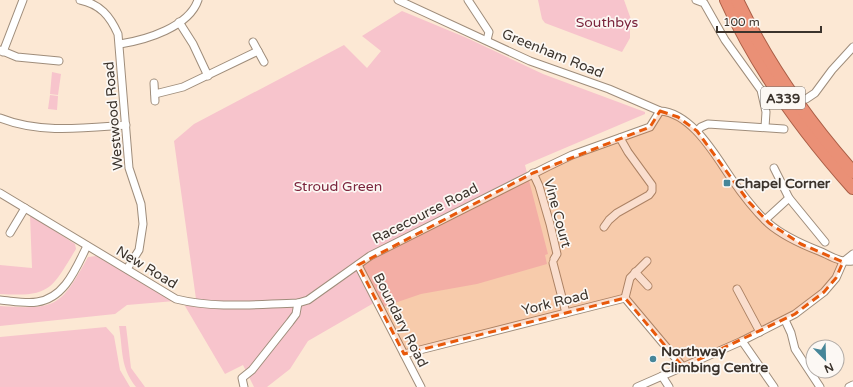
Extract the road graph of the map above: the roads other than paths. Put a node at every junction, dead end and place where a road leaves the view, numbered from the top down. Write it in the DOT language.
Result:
graph roads {
  1 [pos="23,0"];
  2 [pos="80,0"];
  3 [pos="198,0"];
  4 [pos="398,0"];
  5 [pos="468,0"];
  6 [pos="698,0"];
  7 [pos="726,0"];
  8 [pos="737,0"];
  9 [pos="179,22"];
  10 [pos="487,40"];
  11 [pos="253,42"];
  12 [pos="120,44"];
  13 [pos="853,47"];
  14 [pos="2,51"];
  15 [pos="258,51"];
  16 [pos="58,61"];
  17 [pos="264,62"];
  18 [pos="208,76"];
  19 [pos="154,83"];
  20 [pos="806,99"];
  21 [pos="660,110"];
  22 [pos="0,118"];
  23 [pos="126,126"];
  24 [pos="765,127"];
  25 [pos="784,129"];
  26 [pos="697,131"];
  27 [pos="620,138"];
  28 [pos="774,168"];
  29 [pos="853,172"];
  30 [pos="533,173"];
  31 [pos="853,188"];
  32 [pos="0,193"];
  33 [pos="789,198"];
  34 [pos="25,208"];
  35 [pos="765,220"];
  36 [pos="604,227"];
  37 [pos="10,233"];
  38 [pos="825,242"];
  39 [pos="87,246"];
  40 [pos="853,254"];
  41 [pos="647,261"];
  42 [pos="853,261"];
  43 [pos="843,262"];
  44 [pos="358,265"];
  45 [pos="127,270"];
  46 [pos="635,272"];
  47 [pos="648,286"];
  48 [pos="737,289"];
  49 [pos="625,298"];
  50 [pos="0,300"];
  51 [pos="298,303"];
  52 [pos="566,313"];
  53 [pos="785,320"];
  54 [pos="760,332"];
  55 [pos="742,341"];
  56 [pos="404,354"];
  57 [pos="684,367"];
  58 [pos="662,376"];
  59 [pos="853,385"];
  60 [pos="244,387"];
  61 [pos="421,387"];
  62 [pos="637,387"];
  63 [pos="669,387"];
  64 [pos="774,387"];
  65 [pos="820,387"];
  66 [pos="849,387"];
  1 -- 14 [label="street"];
  2 -- 12 [label="street, Westwood Road"];
  3 -- 9 [label="street"];
  4 -- 10 [label="street, Greenham Road"];
  5 -- 10 [label="street"];
  6 -- 24 [label="street"];
  7 -- 31 [label="highway, A339"];
  8 -- 29 [label="highway, A339"];
  9 -- 12 [label="street"];
  9 -- 18 [label="street"];
  10 -- 21 [label="street, Greenham Road"];
  11 -- 15 [label="street"];
  12 -- 23 [label="street, Westwood Road"];
  13 -- 20 [label="street"];
  14 -- 16 [label="street"];
  15 -- 17 [label="street"];
  15 -- 18 [label="street"];
  18 -- 19 [label="street"];
  21 -- 26 [label="street, Greenham Road"];
  21 -- 27 [label="street, Racecourse Road"];
  22 -- 23 [label="street"];
  23 -- 45 [label="street, Westwood Road"];
  24 -- 25 [label="street"];
  24 -- 26 [label="street"];
  26 -- 35 [label="street, Greenham Road"];
  27 -- 30 [label="street, Racecourse Road"];
  27 -- 36 [label="street"];
  28 -- 33 [label="street"];
  30 -- 44 [label="street, Racecourse Road"];
  30 -- 52 [label="street, Vine Court"];
  32 -- 34 [label="street, New Road"];
  33 -- 35 [label="street"];
  33 -- 38 [label="street"];
  34 -- 37 [label="street"];
  34 -- 39 [label="street, New Road"];
  35 -- 43 [label="street, Greenham Road"];
  39 -- 45 [label="street, New Road"];
  39 -- 50 [label="street"];
  40 -- 43 [label="street"];
  41 -- 46 [label="street"];
  42 -- 43 [label="street, Greenham Road"];
  43 -- 53 [label="street"];
  44 -- 51 [label="street, Racecourse Road"];
  44 -- 56 [label="street, Boundary Road"];
  45 -- 51 [label="street, New Road"];
  46 -- 47 [label="street"];
  46 -- 49 [label="street"];
  48 -- 54 [label="street"];
  49 -- 52 [label="street, York Road"];
  49 -- 57 [label="street"];
  51 -- 60 [label="street"];
  52 -- 56 [label="street, York Road"];
  53 -- 54 [label="street"];
  53 -- 65 [label="street"];
  54 -- 55 [label="street"];
  55 -- 57 [label="street"];
  55 -- 64 [label="street"];
  56 -- 61 [label="street, Boundary Road"];
  57 -- 58 [label="street"];
  58 -- 62 [label="street"];
  58 -- 63 [label="street"];
  59 -- 66 [label="street"];
}
